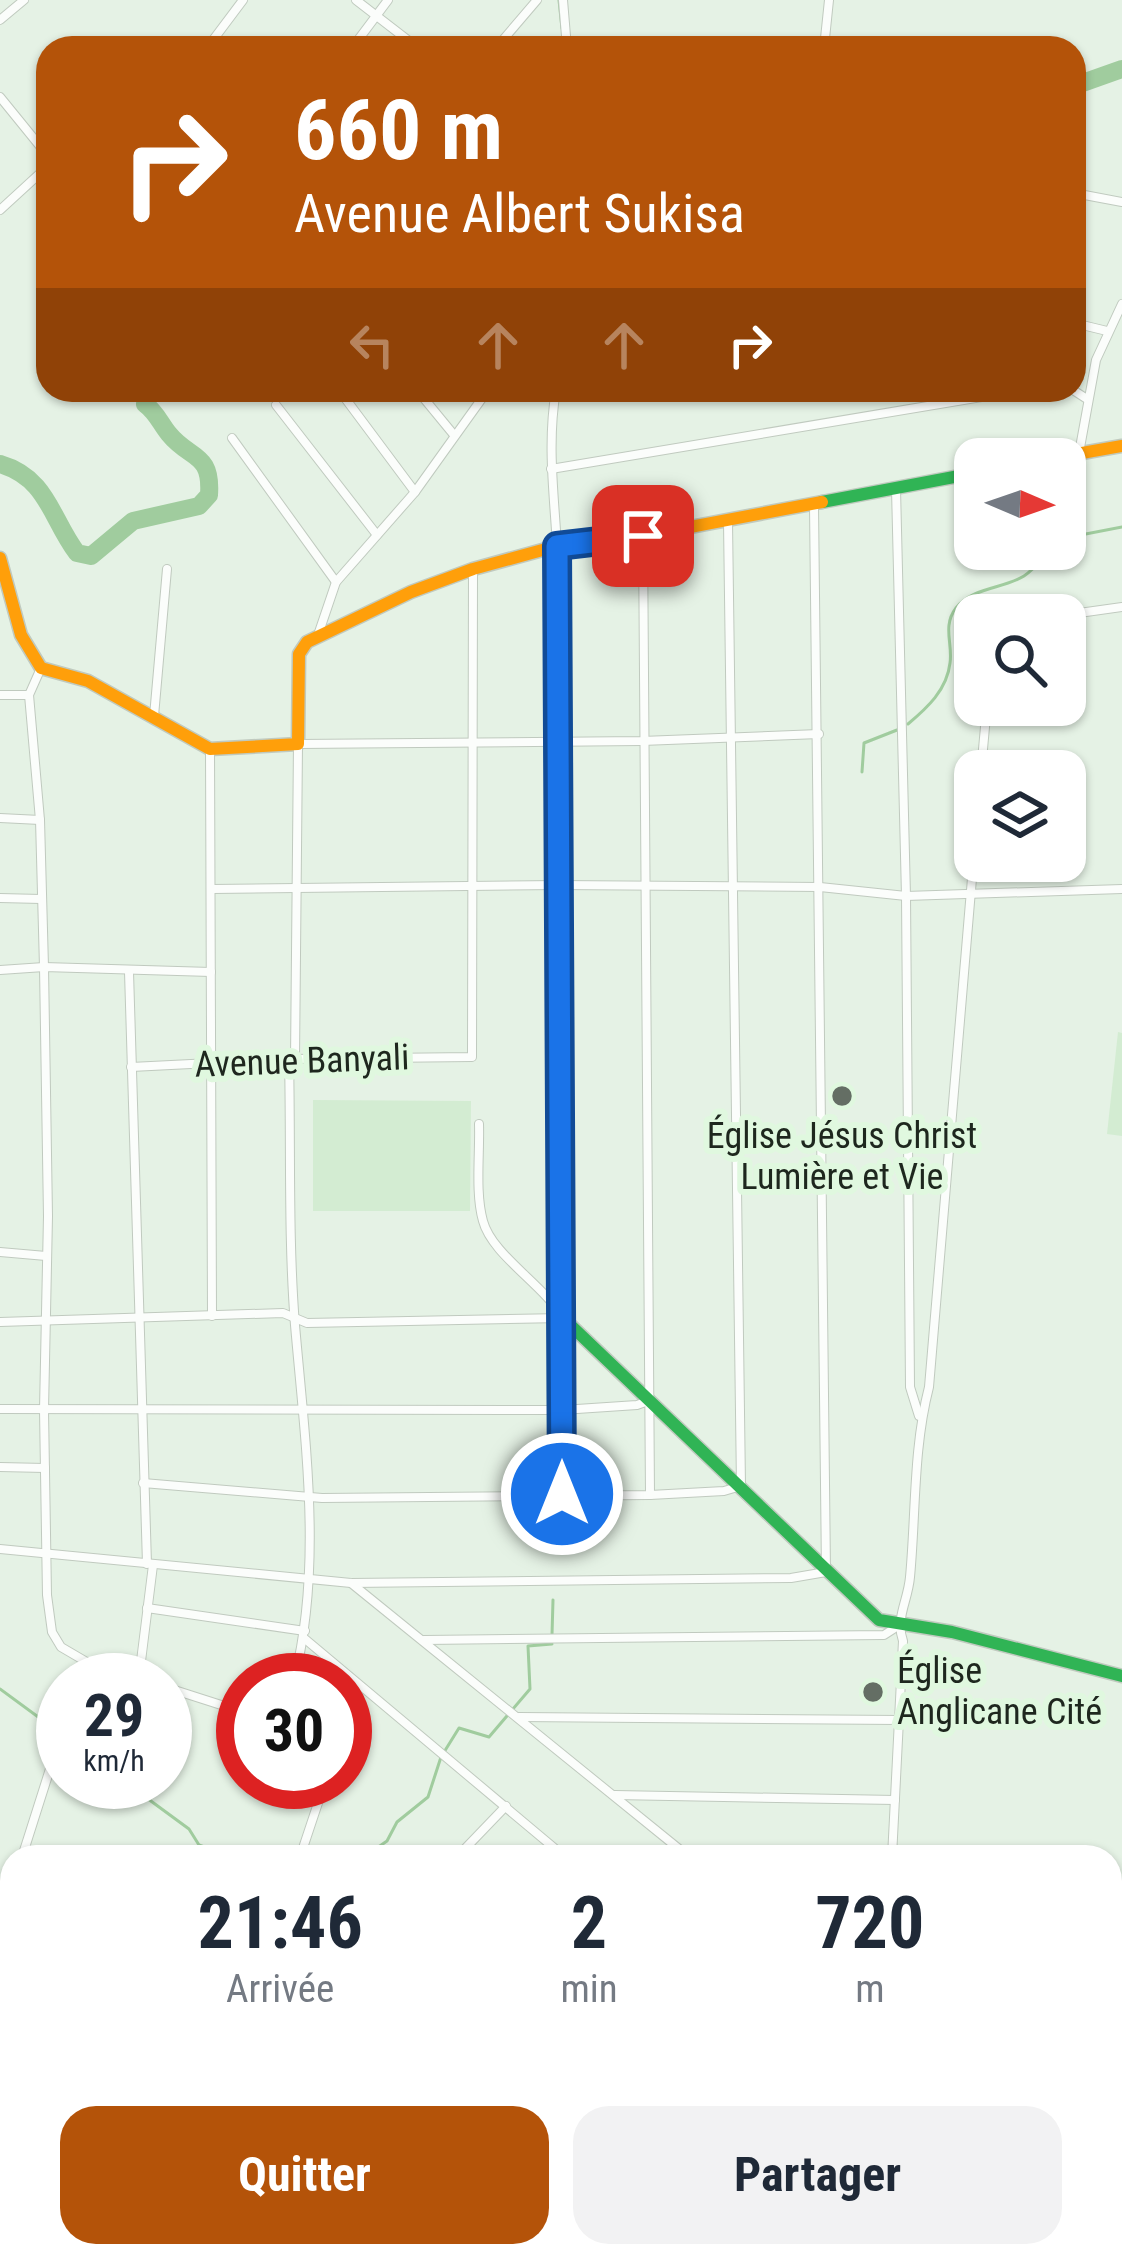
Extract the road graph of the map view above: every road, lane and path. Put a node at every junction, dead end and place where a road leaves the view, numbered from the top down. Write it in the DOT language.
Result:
graph roads {
  1 [pos="24,0"];
  2 [pos="243,0"];
  3 [pos="356,0"];
  4 [pos="388,0"];
  5 [pos="537,0"];
  6 [pos="563,0"];
  7 [pos="829,0"];
  8 [pos="376,16"];
  9 [pos="0,20"];
  10 [pos="216,36"];
  11 [pos="361,36"];
  12 [pos="402,36"];
  13 [pos="506,36"];
  14 [pos="566,36"];
  15 [pos="825,36"];
  16 [pos="0,97"];
  17 [pos="36,141"];
  18 [pos="36,177"];
  19 [pos="1086,195"];
  20 [pos="1122,202"];
  21 [pos="0,210"];
  22 [pos="1122,304"];
  23 [pos="1086,326"];
  24 [pos="1107,331"];
  25 [pos="1087,399"];
  26 [pos="348,402"];
  27 [pos="427,402"];
  28 [pos="479,402"];
  29 [pos="554,402"];
  30 [pos="950,402"];
  31 [pos="276,405"];
  32 [pos="455,435"];
  33 [pos="232,438"];
  34 [pos="1081,438"];
  35 [pos="1122,446"];
  36 [pos="1086,452"];
  37 [pos="550,469"];
  38 [pos="954,477"];
  39 [pos="896,489"];
  40 [pos="415,493"];
  41 [pos="814,506"];
  42 [pos="728,522"];
  43 [pos="376,535"];
  44 [pos="643,536"];
  45 [pos="557,546"];
  46 [pos="0,558"];
  47 [pos="167,569"];
  48 [pos="473,569"];
  49 [pos="336,582"];
  50 [pos="1122,607"];
  51 [pos="1086,613"];
  52 [pos="318,635"];
  53 [pos="41,668"];
  54 [pos="0,695"];
  55 [pos="29,695"];
  56 [pos="154,716"];
  57 [pos="819,734"];
  58 [pos="729,737"];
  59 [pos="557,739"];
  60 [pos="472,741"];
  61 [pos="642,741"];
  62 [pos="298,744"];
  63 [pos="210,749"];
  64 [pos="0,818"];
  65 [pos="40,820"];
  66 [pos="972,882"];
  67 [pos="558,885"];
  68 [pos="471,886"];
  69 [pos="647,887"];
  70 [pos="820,887"];
  71 [pos="212,889"];
  72 [pos="298,889"];
  73 [pos="734,889"];
  74 [pos="1122,890"];
  75 [pos="971,891"];
  76 [pos="906,896"];
  77 [pos="0,898"];
  78 [pos="41,899"];
  79 [pos="44,967"];
  80 [pos="0,970"];
  81 [pos="129,972"];
  82 [pos="212,972"];
  83 [pos="292,1059"];
  84 [pos="214,1063"];
  85 [pos="131,1067"];
  86 [pos="479,1124"];
  87 [pos="0,1252"];
  88 [pos="46,1256"];
  89 [pos="212,1316"];
  90 [pos="562,1318"];
  91 [pos="140,1320"];
  92 [pos="295,1320"];
  93 [pos="0,1322"];
  94 [pos="46,1322"];
  95 [pos="651,1400"];
  96 [pos="304,1408"];
  97 [pos="0,1409"];
  98 [pos="141,1409"];
  99 [pos="44,1410"];
  100 [pos="562,1410"];
  101 [pos="921,1421"];
  102 [pos="0,1467"];
  103 [pos="46,1468"];
  104 [pos="143,1483"];
  105 [pos="740,1486"];
  106 [pos="562,1494"];
  107 [pos="307,1495"];
  108 [pos="650,1495"];
  109 [pos="0,1549"];
  110 [pos="46,1554"];
  111 [pos="150,1565"];
  112 [pos="826,1572"];
  113 [pos="308,1579"];
  114 [pos="351,1583"];
  115 [pos="147,1608"];
  116 [pos="898,1626"];
  117 [pos="305,1635"];
  118 [pos="424,1640"];
  119 [pos="70,1653"];
  120 [pos="143,1653"];
  121 [pos="301,1653"];
  122 [pos="1122,1676"];
  123 [pos="514,1713"];
  124 [pos="900,1720"];
  125 [pos="611,1795"];
  126 [pos="896,1800"];
  127 [pos="506,1806"];
  128 [pos="37,1809"];
  129 [pos="316,1809"];
  130 [pos="26,1845"];
  131 [pos="304,1845"];
  132 [pos="469,1845"];
  133 [pos="552,1845"];
  134 [pos="674,1845"];
  135 [pos="893,1845"];
  1 -- 9 [label="street"];
  2 -- 10 [label="street"];
  3 -- 8 [label="street"];
  4 -- 8 [label="street"];
  5 -- 13 [label="street"];
  6 -- 14 [label="street"];
  7 -- 15 [label="street"];
  8 -- 11 [label="street"];
  8 -- 12 [label="street"];
  16 -- 17 [label="street"];
  18 -- 21 [label="street"];
  19 -- 20 [label="street"];
  22 -- 24 [label="street"];
  23 -- 24 [label="street"];
  24 -- 25 [label="street"];
  25 -- 34 [label="street"];
  26 -- 40 [label="street"];
  27 -- 32 [label="street"];
  28 -- 32 [label="street"];
  29 -- 37 [label="street"];
  30 -- 37 [label="street"];
  31 -- 43 [label="street"];
  32 -- 40 [label="street"];
  33 -- 49 [label="street"];
  35 -- 36 [label="street"];
  37 -- 45 [label="street"];
  38 -- 39 [label="street"];
  39 -- 41 [label="street"];
  39 -- 76 [label="street"];
  40 -- 43 [label="street"];
  41 -- 42 [label="street"];
  41 -- 57 [label="street"];
  42 -- 44 [label="street"];
  42 -- 58 [label="street"];
  43 -- 49 [label="street"];
  44 -- 45 [label="street"];
  44 -- 61 [label="street"];
  45 -- 48 [label="street"];
  45 -- 59 [label="street"];
  46 -- 53 [label="street"];
  47 -- 56 [label="street"];
  48 -- 52 [label="street"];
  48 -- 60 [label="street"];
  49 -- 52 [label="street"];
  50 -- 51 [label="street"];
  52 -- 62 [label="street"];
  53 -- 55 [label="street"];
  53 -- 56 [label="street"];
  54 -- 55 [label="street"];
  55 -- 65 [label="street"];
  56 -- 63 [label="street"];
  57 -- 58 [label="street"];
  57 -- 70 [label="street"];
  58 -- 61 [label="street"];
  58 -- 73 [label="street"];
  59 -- 60 [label="street"];
  59 -- 61 [label="street"];
  59 -- 67 [label="street"];
  60 -- 62 [label="street"];
  60 -- 68 [label="street"];
  61 -- 69 [label="street"];
  62 -- 63 [label="street"];
  62 -- 72 [label="street"];
  63 -- 71 [label="street"];
  64 -- 65 [label="street"];
  65 -- 78 [label="street"];
  66 -- 75 [label="street"];
  67 -- 68 [label="street"];
  67 -- 69 [label="street"];
  67 -- 90 [label="street"];
  68 -- 72 [label="street"];
  68 -- 83 [label="street, Avenue Banyali"];
  69 -- 73 [label="street"];
  69 -- 95 [label="street"];
  70 -- 73 [label="street"];
  70 -- 76 [label="street"];
  70 -- 112 [label="street"];
  71 -- 72 [label="street"];
  71 -- 82 [label="street"];
  72 -- 83 [label="street"];
  73 -- 105 [label="street"];
  74 -- 75 [label="street"];
  75 -- 76 [label="street"];
  75 -- 101 [label="street"];
  76 -- 101 [label="street"];
  77 -- 78 [label="street"];
  78 -- 79 [label="street"];
  79 -- 80 [label="street"];
  79 -- 81 [label="street"];
  79 -- 88 [label="street"];
  81 -- 82 [label="street"];
  81 -- 85 [label="street"];
  82 -- 84 [label="street"];
  83 -- 84 [label="street, Avenue Banyali"];
  83 -- 92 [label="street"];
  84 -- 85 [label="street, Avenue Banyali"];
  84 -- 89 [label="street"];
  85 -- 91 [label="street"];
  86 -- 90 [label="street"];
  87 -- 88 [label="street"];
  88 -- 94 [label="street"];
  89 -- 91 [label="street"];
  89 -- 92 [label="street"];
  90 -- 92 [label="street"];
  90 -- 95 [label="street"];
  90 -- 100 [label="street"];
  91 -- 94 [label="street"];
  91 -- 98 [label="street"];
  92 -- 96 [label="street"];
  93 -- 94 [label="street"];
  94 -- 99 [label="street"];
  95 -- 100 [label="street"];
  95 -- 105 [label="street"];
  95 -- 108 [label="street"];
  96 -- 98 [label="street"];
  96 -- 100 [label="street"];
  96 -- 107 [label="street"];
  97 -- 99 [label="street"];
  98 -- 99 [label="street"];
  98 -- 104 [label="street"];
  99 -- 103 [label="street"];
  100 -- 106 [label="street"];
  101 -- 116 [label="street"];
  102 -- 103 [label="street"];
  103 -- 110 [label="street"];
  104 -- 107 [label="street"];
  104 -- 111 [label="street"];
  105 -- 108 [label="street"];
  105 -- 112 [label="street"];
  106 -- 107 [label="street"];
  106 -- 108 [label="street"];
  107 -- 113 [label="street"];
  109 -- 110 [label="street"];
  110 -- 111 [label="street"];
  110 -- 119 [label="street"];
  111 -- 113 [label="street"];
  111 -- 115 [label="street"];
  112 -- 114 [label="street"];
  112 -- 116 [label="street"];
  113 -- 114 [label="street"];
  113 -- 117 [label="street"];
  114 -- 118 [label="street"];
  115 -- 117 [label="street"];
  115 -- 120 [label="street"];
  116 -- 118 [label="street"];
  116 -- 122 [label="street"];
  116 -- 124 [label="street"];
  117 -- 121 [label="street"];
  117 -- 127 [label="street"];
  118 -- 123 [label="street"];
  123 -- 124 [label="street"];
  123 -- 125 [label="street"];
  124 -- 126 [label="street"];
  125 -- 126 [label="street"];
  125 -- 134 [label="street"];
  126 -- 135 [label="street"];
  127 -- 132 [label="street"];
  127 -- 133 [label="street"];
  128 -- 130 [label="street"];
  129 -- 131 [label="street"];
}
